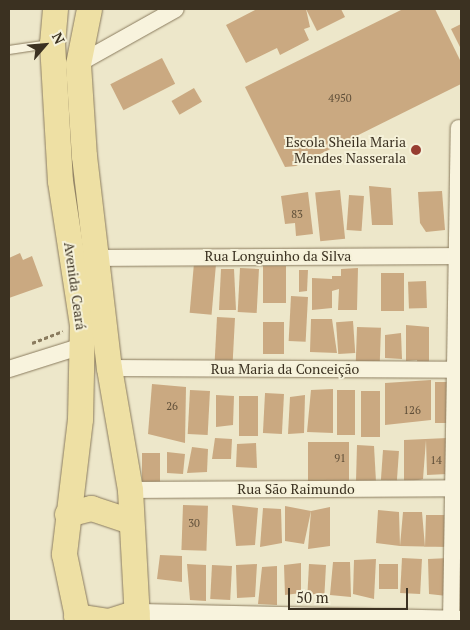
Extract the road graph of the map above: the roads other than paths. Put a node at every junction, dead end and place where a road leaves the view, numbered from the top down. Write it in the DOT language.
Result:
graph roads {
  1 [pos="55,9"];
  2 [pos="77,9"];
  3 [pos="89,9"];
  4 [pos="176,9"];
  5 [pos="52,43"];
  6 [pos="9,50"];
  7 [pos="79,58"];
  8 [pos="459,128"];
  9 [pos="459,256"];
  10 [pos="94,258"];
  11 [pos="82,335"];
  12 [pos="109,368"];
  13 [pos="9,369"];
  14 [pos="460,370"];
  15 [pos="456,488"];
  16 [pos="130,490"];
  17 [pos="67,514"];
  18 [pos="130,521"];
  19 [pos="137,617"];
  20 [pos="77,619"];
  21 [pos="454,620"];
  1 -- 5 [label="main road, Avenida Ceará"];
  2 -- 7 [label="main road"];
  3 -- 7 [label="main road, Avenida Ceará"];
  4 -- 7 [label="street"];
  5 -- 6 [label="lane"];
  5 -- 11 [label="main road, Avenida Ceará"];
  7 -- 10 [label="main road, Avenida Ceará"];
  8 -- 9 [label="street"];
  9 -- 10 [label="street, Rua Longuinho da Silva"];
  9 -- 14 [label="street"];
  10 -- 12 [label="main road, Avenida Ceará"];
  11 -- 13 [label="street"];
  11 -- 17 [label="main road, Avenida Ceará"];
  12 -- 14 [label="street, Rua Maria da Conceição"];
  12 -- 16 [label="main road, Avenida Ceará"];
  14 -- 15 [label="street"];
  15 -- 16 [label="street, Rua São Raimundo"];
  15 -- 21 [label="street"];
  16 -- 18 [label="main road, Avenida Ceará"];
  17 -- 18 [label="main road"];
  17 -- 20 [label="main road, Avenida Ceará"];
  18 -- 19 [label="main road, Avenida Ceará"];
  19 -- 20 [label="main road"];
  19 -- 21 [label="street"];
}
